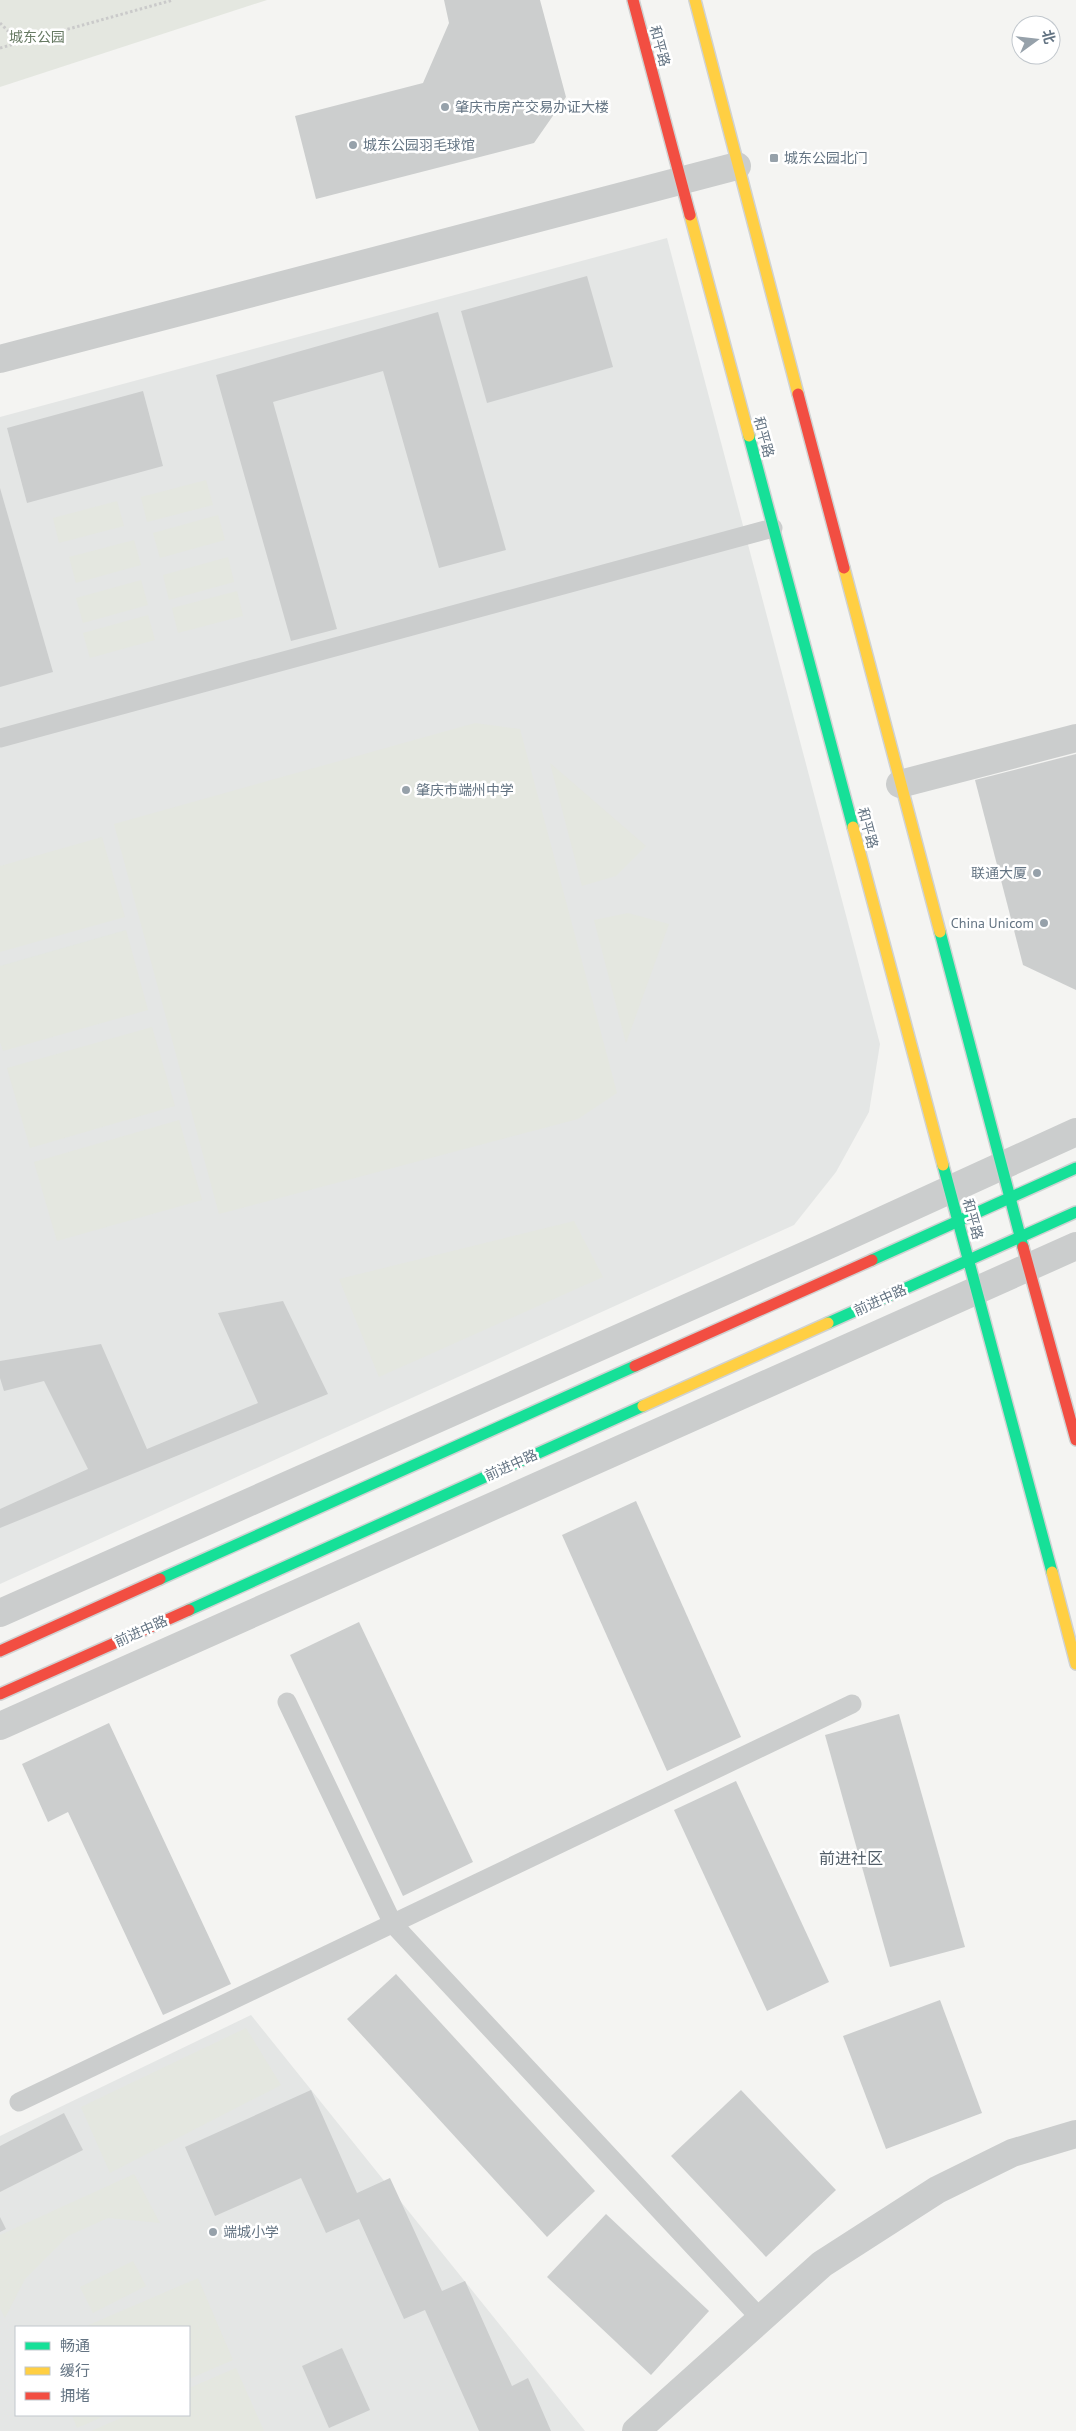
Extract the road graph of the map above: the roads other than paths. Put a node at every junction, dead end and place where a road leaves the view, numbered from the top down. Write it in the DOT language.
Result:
graph roads {
  1 [pos="633,0"];
  2 [pos="695,0"];
  3 [pos="737,166"];
  4 [pos="680,181"];
  5 [pos="0,359"];
  6 [pos="773,528"];
  7 [pos="0,738"];
  8 [pos="1076,738"];
  9 [pos="900,784"];
  10 [pos="1076,1132"];
  11 [pos="1001,1166"];
  12 [pos="1076,1168"];
  13 [pos="949,1189"];
  14 [pos="1010,1199"];
  15 [pos="1076,1212"];
  16 [pos="958,1222"];
  17 [pos="1020,1236"];
  18 [pos="1076,1246"];
  19 [pos="969,1260"];
  20 [pos="1030,1267"];
  21 [pos="976,1291"];
  22 [pos="1076,1440"];
  23 [pos="0,1613"];
  24 [pos="0,1651"];
  25 [pos="1076,1664"];
  26 [pos="0,1694"];
  27 [pos="287,1702"];
  28 [pos="852,1704"];
  29 [pos="0,1726"];
  30 [pos="393,1924"];
  31 [pos="19,2102"];
  32 [pos="1076,2134"];
  33 [pos="761,2319"];
  34 [pos="636,2431"];
  1 -- 4 [label="main road, 和平路"];
  2 -- 3 [label="main road"];
  3 -- 4 [label="street"];
  3 -- 9 [label="main road"];
  4 -- 5 [label="street"];
  4 -- 6 [label="main road, 和平路"];
  6 -- 7 [label="lane"];
  6 -- 13 [label="main road, 和平路"];
  8 -- 9 [label="street"];
  9 -- 11 [label="main road"];
  10 -- 11 [label="street"];
  11 -- 13 [label="street"];
  11 -- 14 [label="main road"];
  12 -- 14 [label="main road"];
  13 -- 16 [label="main road, 和平路"];
  13 -- 23 [label="street"];
  14 -- 16 [label="main road"];
  14 -- 17 [label="main road"];
  15 -- 17 [label="main road, 前进中路"];
  16 -- 19 [label="main road, 和平路"];
  16 -- 24 [label="main road"];
  17 -- 19 [label="main road, 前进中路"];
  17 -- 20 [label="main road"];
  18 -- 20 [label="street"];
  19 -- 21 [label="main road, 和平路"];
  19 -- 26 [label="main road, 前进中路"];
  20 -- 21 [label="street"];
  20 -- 22 [label="main road"];
  21 -- 25 [label="main road, 和平路"];
  21 -- 29 [label="street"];
  27 -- 30 [label="lane"];
  28 -- 30 [label="lane"];
  30 -- 31 [label="lane"];
  30 -- 33 [label="lane"];
  32 -- 33 [label="street"];
  33 -- 34 [label="street"];
}
